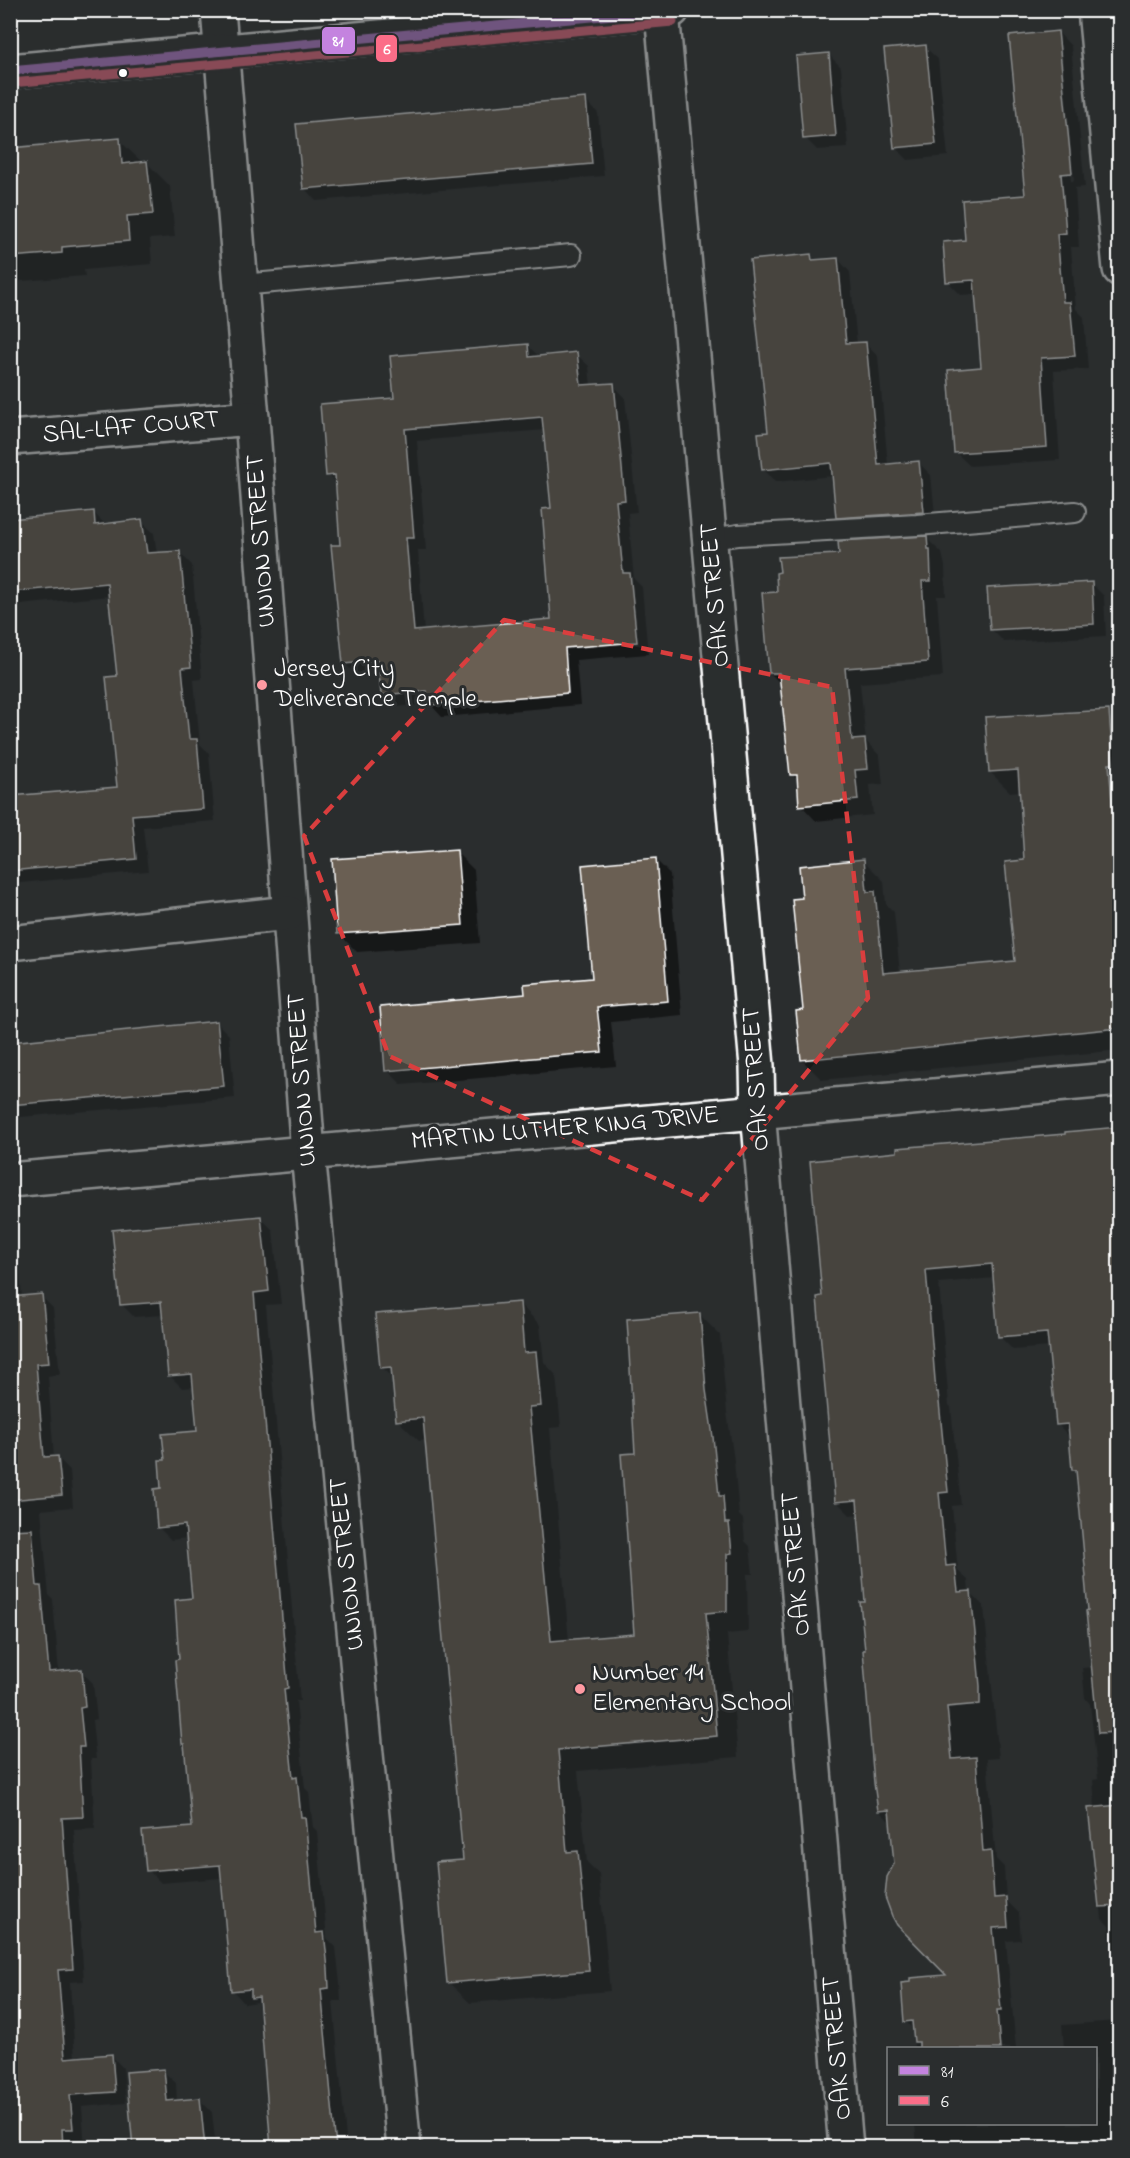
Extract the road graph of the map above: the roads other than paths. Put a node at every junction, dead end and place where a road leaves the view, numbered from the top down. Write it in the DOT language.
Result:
graph roads {
  1 [pos="218,10"];
  2 [pos="1095,10"];
  3 [pos="667,11"];
  4 [pos="222,51"];
  5 [pos="10,71"];
  6 [pos="571,255"];
  7 [pos="1119,269"];
  8 [pos="242,285"];
  9 [pos="252,418"];
  10 [pos="10,438"];
  11 [pos="1076,512"];
  12 [pos="711,539"];
  13 [pos="290,914"];
  14 [pos="10,943"];
  15 [pos="1119,1079"];
  16 [pos="758,1111"];
  17 [pos="308,1153"];
  18 [pos="10,1179"];
  19 [pos="404,2148"];
  20 [pos="846,2148"];
  1 -- 4 [label="street, UNION STREET"];
  2 -- 7 [label="street"];
  3 -- 4 [label="street"];
  3 -- 12 [label="street, OAK STREET"];
  4 -- 5 [label="street"];
  4 -- 8 [label="street, UNION STREET"];
  6 -- 8 [label="lane"];
  8 -- 9 [label="street, UNION STREET"];
  9 -- 10 [label="street, SAL-LAF COURT"];
  9 -- 13 [label="street, UNION STREET"];
  11 -- 12 [label="lane"];
  12 -- 16 [label="street, OAK STREET"];
  13 -- 14 [label="street"];
  13 -- 17 [label="street, UNION STREET"];
  15 -- 16 [label="street, MARTIN LUTHER KING DRIVE"];
  16 -- 17 [label="street, MARTIN LUTHER KING DRIVE"];
  16 -- 20 [label="street, OAK STREET"];
  17 -- 18 [label="street, MARTIN LUTHER KING DRIVE"];
  17 -- 19 [label="street, UNION STREET"];
}
